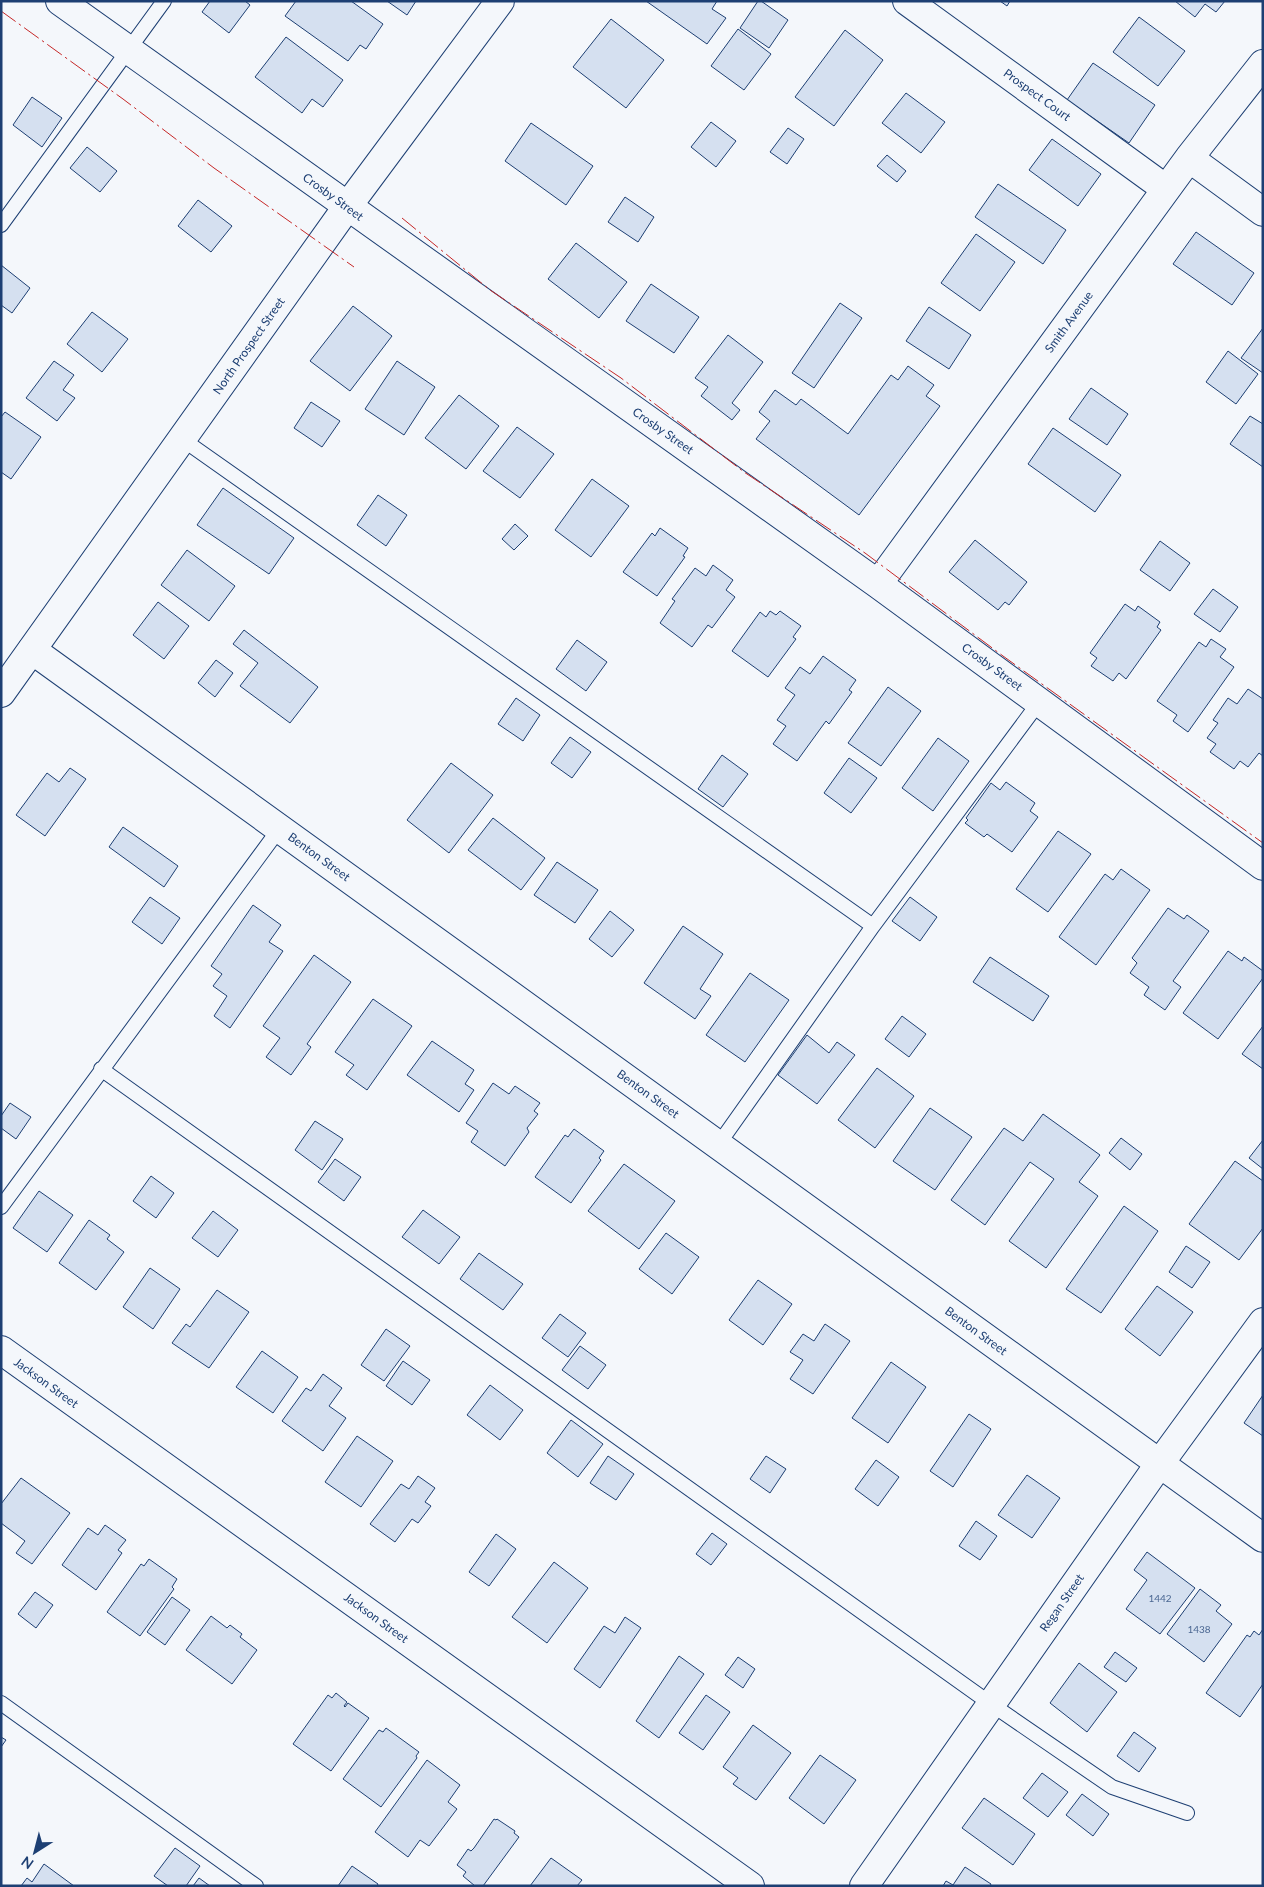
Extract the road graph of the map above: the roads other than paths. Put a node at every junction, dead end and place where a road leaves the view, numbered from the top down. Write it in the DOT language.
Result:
graph roads {
  1 [pos="60,1"];
  2 [pos="164,1"];
  3 [pos="500,1"];
  4 [pos="907,1"];
  5 [pos="129,50"];
  6 [pos="1263,64"];
  7 [pos="1189,158"];
  8 [pos="1166,189"];
  9 [pos="347,207"];
  10 [pos="1263,212"];
  11 [pos="1,225"];
  12 [pos="182,439"];
  13 [pos="878,584"];
  14 [pos="32,650"];
  15 [pos="1,694"];
  16 [pos="1040,701"];
  17 [pos="280,828"];
  18 [pos="1263,866"];
  19 [pos="873,926"];
  20 [pos="101,1069"];
  21 [pos="718,1144"];
  22 [pos="1,1207"];
  23 [pos="1263,1322"];
  24 [pos="1,1350"];
  25 [pos="1160,1463"];
  26 [pos="1263,1538"];
  27 [pos="1,1703"];
  28 [pos="991,1704"];
  29 [pos="1187,1813"];
  30 [pos="256,1886"];
  31 [pos="750,1886"];
  32 [pos="864,1886"];
  1 -- 5 [label="street, Crosby Street"];
  2 -- 5 [label="lane"];
  3 -- 9 [label="street, North Prospect Street"];
  4 -- 8 [label="street, Prospect Court"];
  5 -- 9 [label="street, Crosby Street"];
  5 -- 11 [label="lane"];
  6 -- 7 [label="street, Smith Avenue"];
  7 -- 8 [label="street, Smith Avenue"];
  7 -- 10 [label="street"];
  8 -- 13 [label="street, Smith Avenue"];
  9 -- 12 [label="street, North Prospect Street"];
  9 -- 13 [label="street, Crosby Street"];
  12 -- 14 [label="street, North Prospect Street"];
  12 -- 19 [label="lane"];
  13 -- 16 [label="street, Crosby Street"];
  14 -- 15 [label="street, North Prospect Street"];
  14 -- 17 [label="street, Benton Street"];
  16 -- 18 [label="street, Crosby Street"];
  16 -- 19 [label="lane"];
  17 -- 20 [label="lane"];
  17 -- 21 [label="street, Benton Street"];
  19 -- 21 [label="lane"];
  20 -- 22 [label="lane"];
  20 -- 28 [label="lane"];
  21 -- 25 [label="street, Benton Street"];
  23 -- 25 [label="street, Regan Street"];
  24 -- 31 [label="street, Jackson Street"];
  25 -- 26 [label="street, Benton Street"];
  25 -- 28 [label="street, Regan Street"];
  27 -- 30 [label="lane"];
  28 -- 29 [label="lane"];
  28 -- 32 [label="street, Regan Street"];
}
